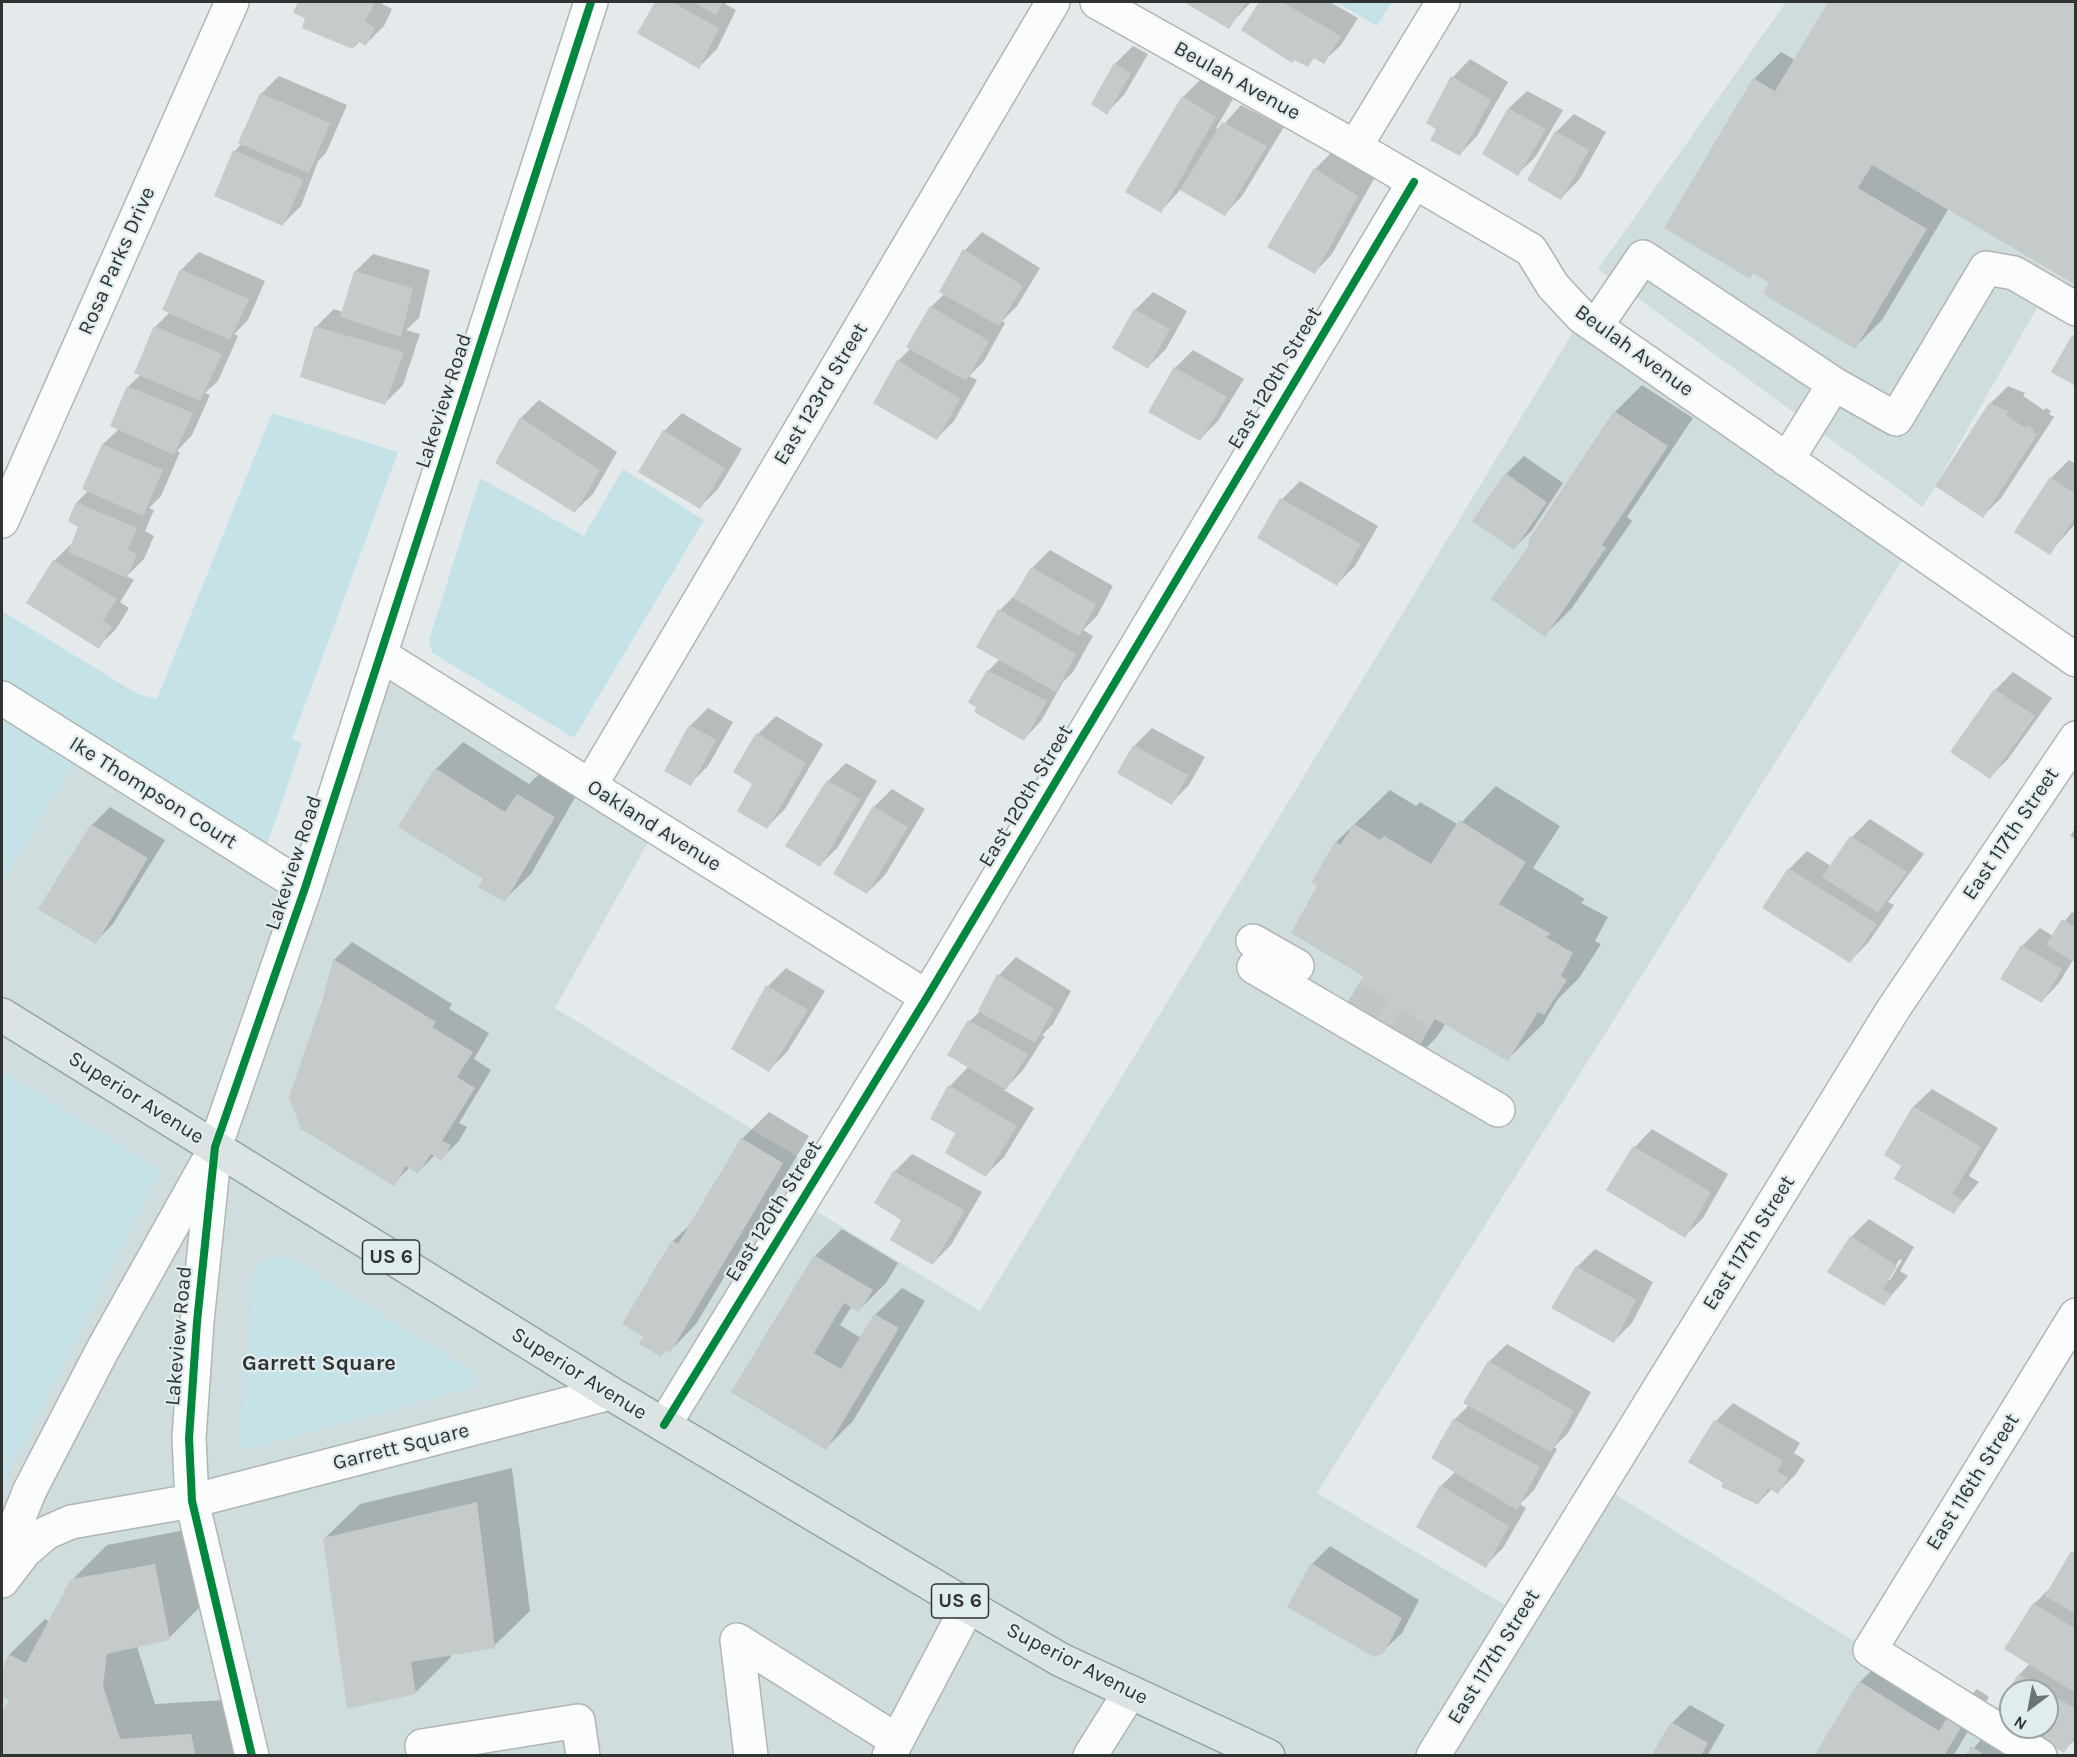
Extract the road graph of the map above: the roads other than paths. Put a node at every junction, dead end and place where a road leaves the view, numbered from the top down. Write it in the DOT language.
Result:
graph roads {
  1 [pos="232,2"];
  2 [pos="591,2"];
  3 [pos="1053,2"];
  4 [pos="1097,2"];
  5 [pos="1443,2"];
  6 [pos="1355,147"];
  7 [pos="1413,182"];
  8 [pos="2076,309"];
  9 [pos="1596,326"];
  10 [pos="1834,384"];
  11 [pos="1787,460"];
  12 [pos="2,521"];
  13 [pos="381,656"];
  14 [pos="2076,660"];
  15 [pos="2,698"];
  16 [pos="2076,738"];
  17 [pos="590,786"];
  18 [pos="305,888"];
  19 [pos="927,997"];
  20 [pos="1351,997"];
  21 [pos="2,1014"];
  22 [pos="1422,1041"];
  23 [pos="215,1147"];
  24 [pos="2076,1315"];
  25 [pos="610,1393"];
  26 [pos="664,1425"];
  27 [pos="192,1501"];
  28 [pos="2,1558"];
  29 [pos="2,1581"];
  30 [pos="968,1606"];
  31 [pos="1130,1692"];
  32 [pos="893,1748"];
  33 [pos="252,1755"];
  34 [pos="424,1755"];
  35 [pos="583,1755"];
  36 [pos="751,1755"];
  37 [pos="1089,1755"];
  38 [pos="1268,1755"];
  39 [pos="1433,1755"];
  40 [pos="2040,1755"];
  1 -- 12 [label="street, Rosa Parks Drive"];
  2 -- 13 [label="street, Lakeview Road"];
  3 -- 17 [label="street, East 123rd Street"];
  4 -- 6 [label="street, Beulah Avenue"];
  5 -- 6 [label="street"];
  6 -- 7 [label="street, Beulah Avenue"];
  7 -- 9 [label="street, Beulah Avenue"];
  7 -- 19 [label="street, East 120th Street"];
  8 -- 10 [label="street"];
  9 -- 10 [label="street"];
  9 -- 11 [label="street, Beulah Avenue"];
  10 -- 11 [label="street"];
  11 -- 14 [label="street, Beulah Avenue"];
  13 -- 17 [label="street, Oakland Avenue"];
  13 -- 18 [label="street, Lakeview Road"];
  15 -- 18 [label="street, Ike Thompson Court"];
  16 -- 39 [label="street, East 117th Street"];
  17 -- 19 [label="street, Oakland Avenue"];
  18 -- 23 [label="street, Lakeview Road"];
  19 -- 26 [label="street, East 120th Street"];
  20 -- 22 [label="street"];
  21 -- 23 [label="main road, Superior Avenue / US 6"];
  23 -- 25 [label="main road, Superior Avenue / US 6"];
  23 -- 27 [label="street, Lakeview Road"];
  23 -- 28 [label="street"];
  24 -- 40 [label="street, East 116th Street"];
  25 -- 26 [label="main road, Superior Avenue / US 6"];
  25 -- 27 [label="street, Garrett Square"];
  26 -- 30 [label="main road, Superior Avenue / US 6"];
  27 -- 29 [label="street, Garrett Square"];
  27 -- 33 [label="street, Lakeview Road"];
  30 -- 31 [label="main road, Superior Avenue / US 6"];
  30 -- 32 [label="street"];
  31 -- 37 [label="street"];
  31 -- 38 [label="main road, Superior Avenue / US 6"];
  32 -- 36 [label="street"];
  34 -- 35 [label="street"];
}
